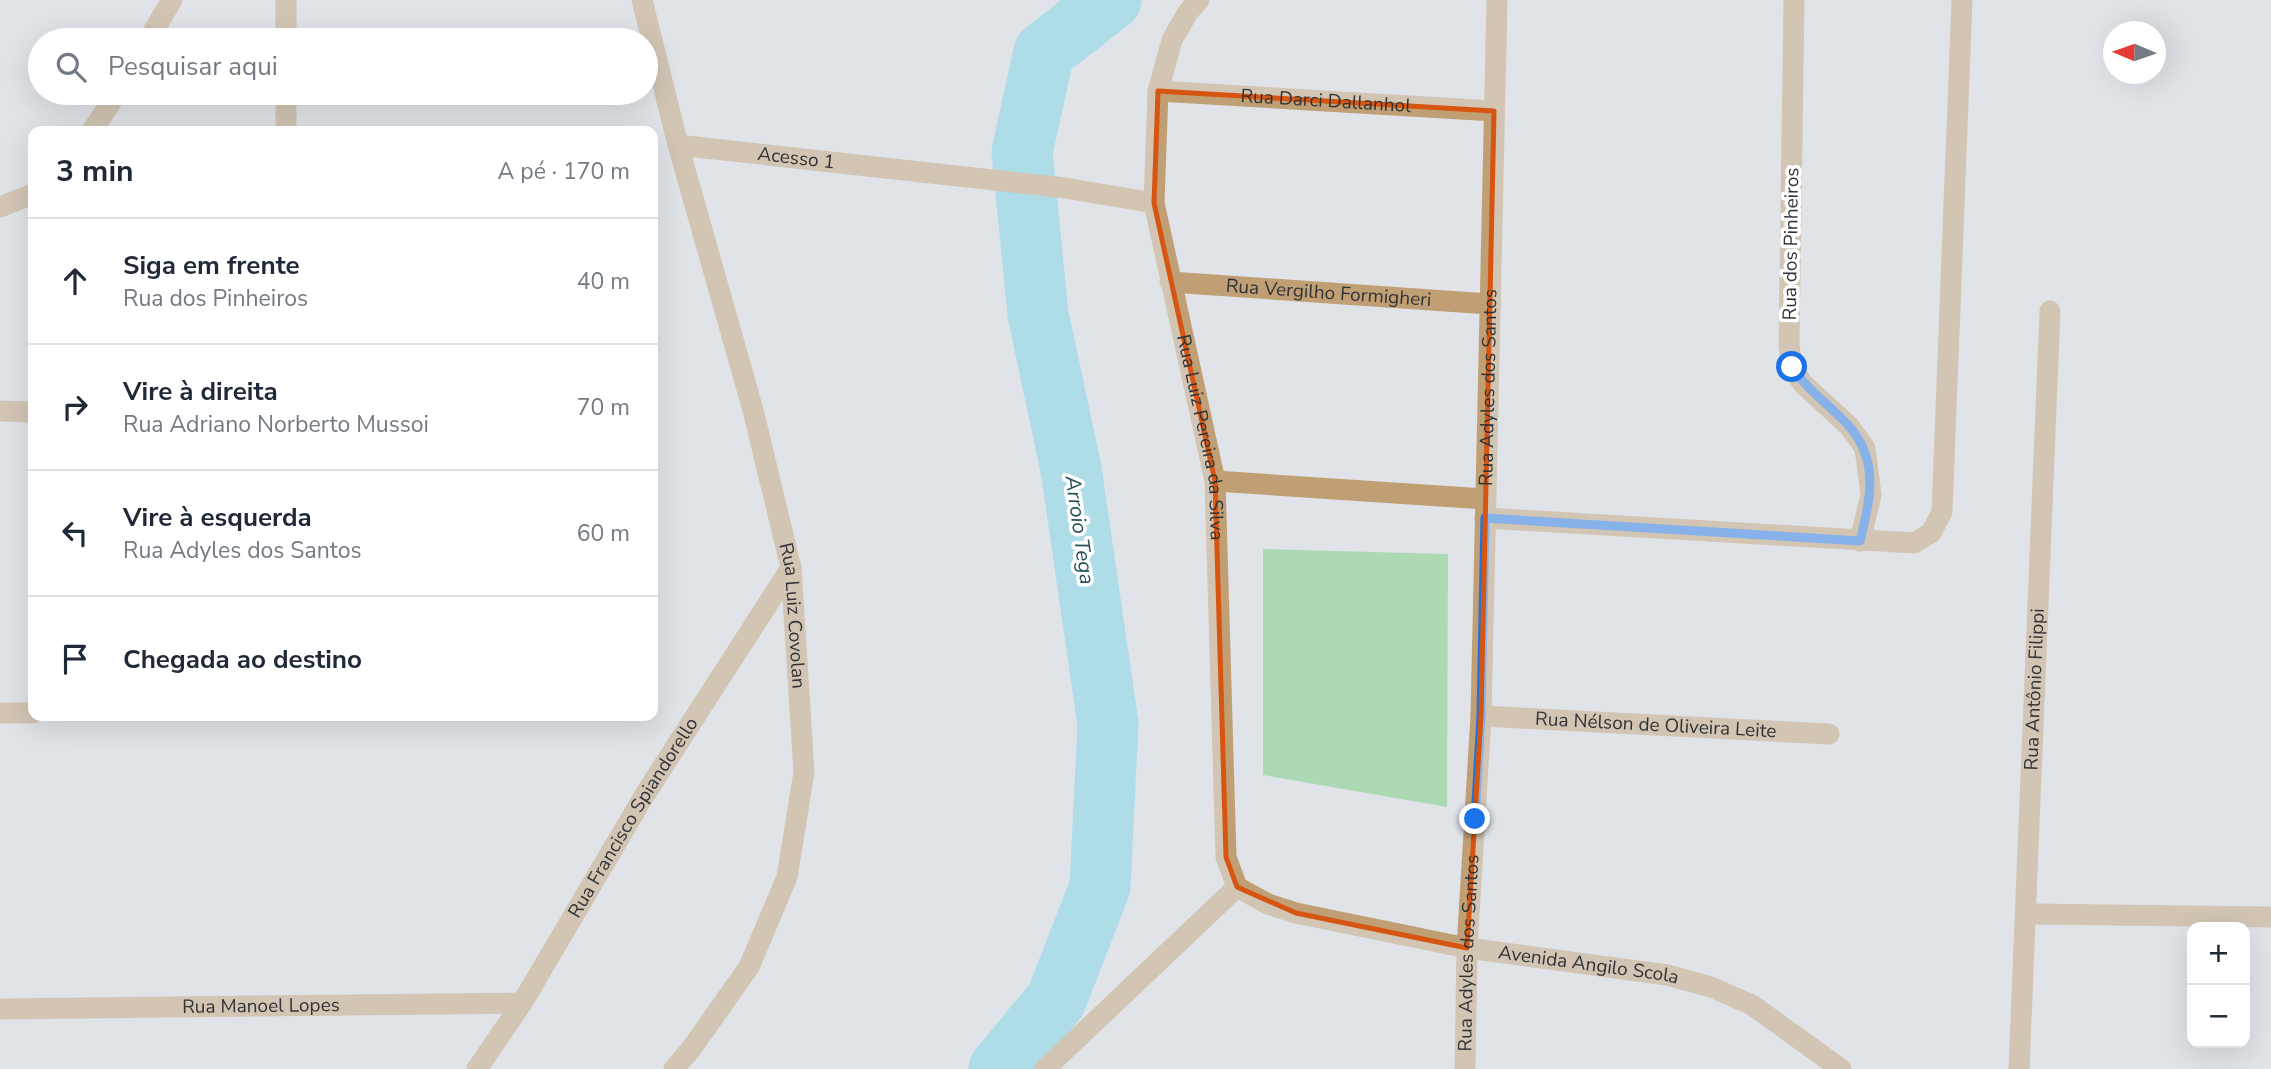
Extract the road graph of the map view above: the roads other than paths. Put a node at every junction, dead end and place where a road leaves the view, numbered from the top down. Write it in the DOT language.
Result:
graph roads {
  1 [pos="172,0"];
  2 [pos="286,0"];
  3 [pos="642,0"];
  4 [pos="1199,0"];
  5 [pos="1497,0"];
  6 [pos="1794,0"];
  7 [pos="1962,0"];
  8 [pos="155,28"];
  9 [pos="286,28"];
  10 [pos="649,28"];
  11 [pos="658,64"];
  12 [pos="1158,91"];
  13 [pos="109,105"];
  14 [pos="286,105"];
  15 [pos="1494,111"];
  16 [pos="95,126"];
  17 [pos="286,126"];
  18 [pos="678,145"];
  19 [pos="28,196"];
  20 [pos="1154,203"];
  21 [pos="0,207"];
  22 [pos="1170,282"];
  23 [pos="1489,304"];
  24 [pos="2050,311"];
  25 [pos="0,411"];
  26 [pos="28,412"];
  27 [pos="1215,481"];
  28 [pos="1485,508"];
  29 [pos="1860,541"];
  30 [pos="791,568"];
  31 [pos="0,713"];
  32 [pos="28,713"];
  33 [pos="1481,716"];
  34 [pos="1829,734"];
  35 [pos="1237,887"];
  36 [pos="2026,914"];
  37 [pos="2271,918"];
  38 [pos="1467,948"];
  39 [pos="522,1003"];
  40 [pos="0,1009"];
  41 [pos="1839,1068"];
  42 [pos="477,1069"];
  43 [pos="674,1069"];
  44 [pos="1045,1069"];
  45 [pos="1465,1069"];
  46 [pos="2020,1069"];
  1 -- 8 [label="street"];
  2 -- 9 [label="street"];
  3 -- 10 [label="street, Rua Luiz Covolan"];
  4 -- 12 [label="street, Rua Luiz Pereira da Silva"];
  5 -- 15 [label="street, Rua Adyles dos Santos"];
  6 -- 29 [label="street, Rua dos Pinheiros"];
  7 -- 29 [label="street"];
  11 -- 18 [label="street, Rua Luiz Covolan"];
  12 -- 15 [label="street, Rua Darci Dallanhol"];
  12 -- 20 [label="street, Rua Luiz Pereira da Silva"];
  13 -- 16 [label="street"];
  14 -- 17 [label="street"];
  15 -- 23 [label="street, Rua Adyles dos Santos"];
  18 -- 20 [label="street, Acesso 1"];
  18 -- 30 [label="street, Rua Luiz Covolan"];
  19 -- 21 [label="street"];
  20 -- 22 [label="street, Rua Luiz Pereira da Silva"];
  22 -- 23 [label="street, Rua Vergilho Formigheri"];
  22 -- 27 [label="street, Rua Luiz Pereira da Silva"];
  23 -- 28 [label="street, Rua Adyles dos Santos"];
  24 -- 36 [label="street, Rua Antônio Filippi"];
  25 -- 26 [label="street"];
  27 -- 28 [label="street"];
  27 -- 35 [label="street, Rua Luiz Pereira da Silva"];
  28 -- 29 [label="street"];
  28 -- 33 [label="street, Rua Adyles dos Santos"];
  30 -- 39 [label="street, Rua Francisco Spiandorello"];
  30 -- 43 [label="street, Rua Luiz Covolan"];
  31 -- 32 [label="street"];
  33 -- 34 [label="street, Rua Nélson de Oliveira Leite"];
  33 -- 38 [label="street, Rua Adyles dos Santos"];
  35 -- 38 [label="street, Avenida Angilo Scola"];
  35 -- 44 [label="street"];
  36 -- 37 [label="street"];
  36 -- 46 [label="street, Rua Antônio Filippi"];
  38 -- 41 [label="street, Avenida Angilo Scola"];
  38 -- 45 [label="street, Rua Adyles dos Santos"];
  39 -- 40 [label="street, Rua Manoel Lopes"];
  39 -- 42 [label="street, Rua Francisco Spiandorello"];
}
